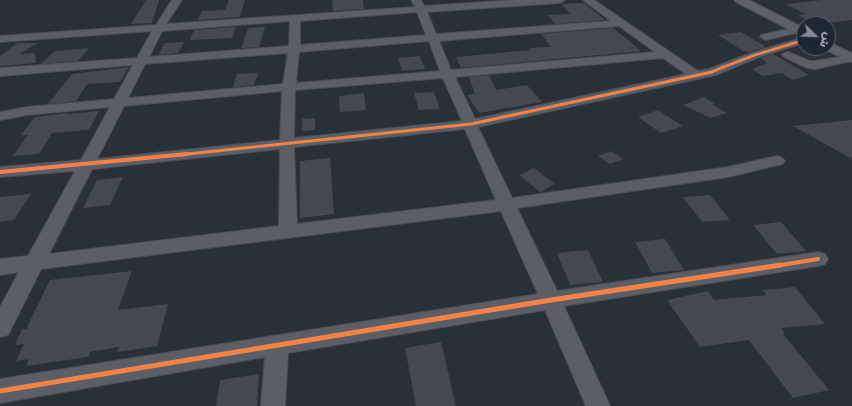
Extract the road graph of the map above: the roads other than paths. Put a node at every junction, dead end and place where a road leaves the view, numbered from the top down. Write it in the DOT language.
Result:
graph roads {
  1 [pos="177,0"];
  2 [pos="560,0"];
  3 [pos="588,0"];
  4 [pos="740,0"];
  5 [pos="752,0"];
  6 [pos="419,5"];
  7 [pos="295,18"];
  8 [pos="621,23"];
  9 [pos="796,28"];
  10 [pos="158,29"];
  11 [pos="796,29"];
  12 [pos="796,33"];
  13 [pos="796,35"];
  14 [pos="433,37"];
  15 [pos="765,37"];
  16 [pos="0,39"];
  17 [pos="836,44"];
  18 [pos="294,49"];
  19 [pos="836,49"];
  20 [pos="666,54"];
  21 [pos="788,55"];
  22 [pos="852,56"];
  23 [pos="141,61"];
  24 [pos="0,72"];
  25 [pos="447,74"];
  26 [pos="696,76"];
  27 [pos="289,87"];
  28 [pos="118,103"];
  29 [pos="0,115"];
  30 [pos="471,124"];
  31 [pos="287,144"];
  32 [pos="777,161"];
  33 [pos="85,165"];
  34 [pos="0,172"];
  35 [pos="508,204"];
  36 [pos="288,231"];
  37 [pos="818,259"];
  38 [pos="35,263"];
  39 [pos="0,267"];
  40 [pos="552,300"];
  41 [pos="0,328"];
  42 [pos="277,346"];
  43 [pos="0,391"];
  44 [pos="273,406"];
  45 [pos="598,406"];
  1 -- 10 [label="street"];
  2 -- 6 [label="street"];
  3 -- 8 [label="street"];
  4 -- 11 [label="main road"];
  5 -- 9 [label="main road"];
  6 -- 7 [label="street"];
  6 -- 14 [label="street"];
  7 -- 10 [label="street"];
  7 -- 18 [label="street"];
  8 -- 14 [label="street"];
  8 -- 20 [label="street"];
  10 -- 16 [label="street"];
  10 -- 23 [label="street"];
  12 -- 15 [label="street"];
  13 -- 26 [label="street"];
  14 -- 18 [label="street"];
  14 -- 25 [label="street"];
  17 -- 22 [label="main road"];
  18 -- 23 [label="street"];
  18 -- 27 [label="street"];
  19 -- 22 [label="main road"];
  20 -- 25 [label="street"];
  20 -- 26 [label="street"];
  21 -- 22 [label="street"];
  23 -- 24 [label="street"];
  23 -- 28 [label="street"];
  25 -- 27 [label="street"];
  25 -- 30 [label="street"];
  26 -- 30 [label="street"];
  27 -- 28 [label="street"];
  27 -- 31 [label="street"];
  28 -- 29 [label="street"];
  28 -- 33 [label="street"];
  30 -- 31 [label="street"];
  30 -- 35 [label="street"];
  31 -- 33 [label="street"];
  31 -- 36 [label="street"];
  32 -- 35 [label="street"];
  33 -- 34 [label="street"];
  33 -- 38 [label="street"];
  35 -- 36 [label="street"];
  35 -- 40 [label="street"];
  36 -- 38 [label="street"];
  37 -- 40 [label="street"];
  38 -- 39 [label="street"];
  38 -- 41 [label="street"];
  40 -- 42 [label="street"];
  40 -- 45 [label="street"];
  42 -- 43 [label="street"];
  42 -- 44 [label="street"];
}
